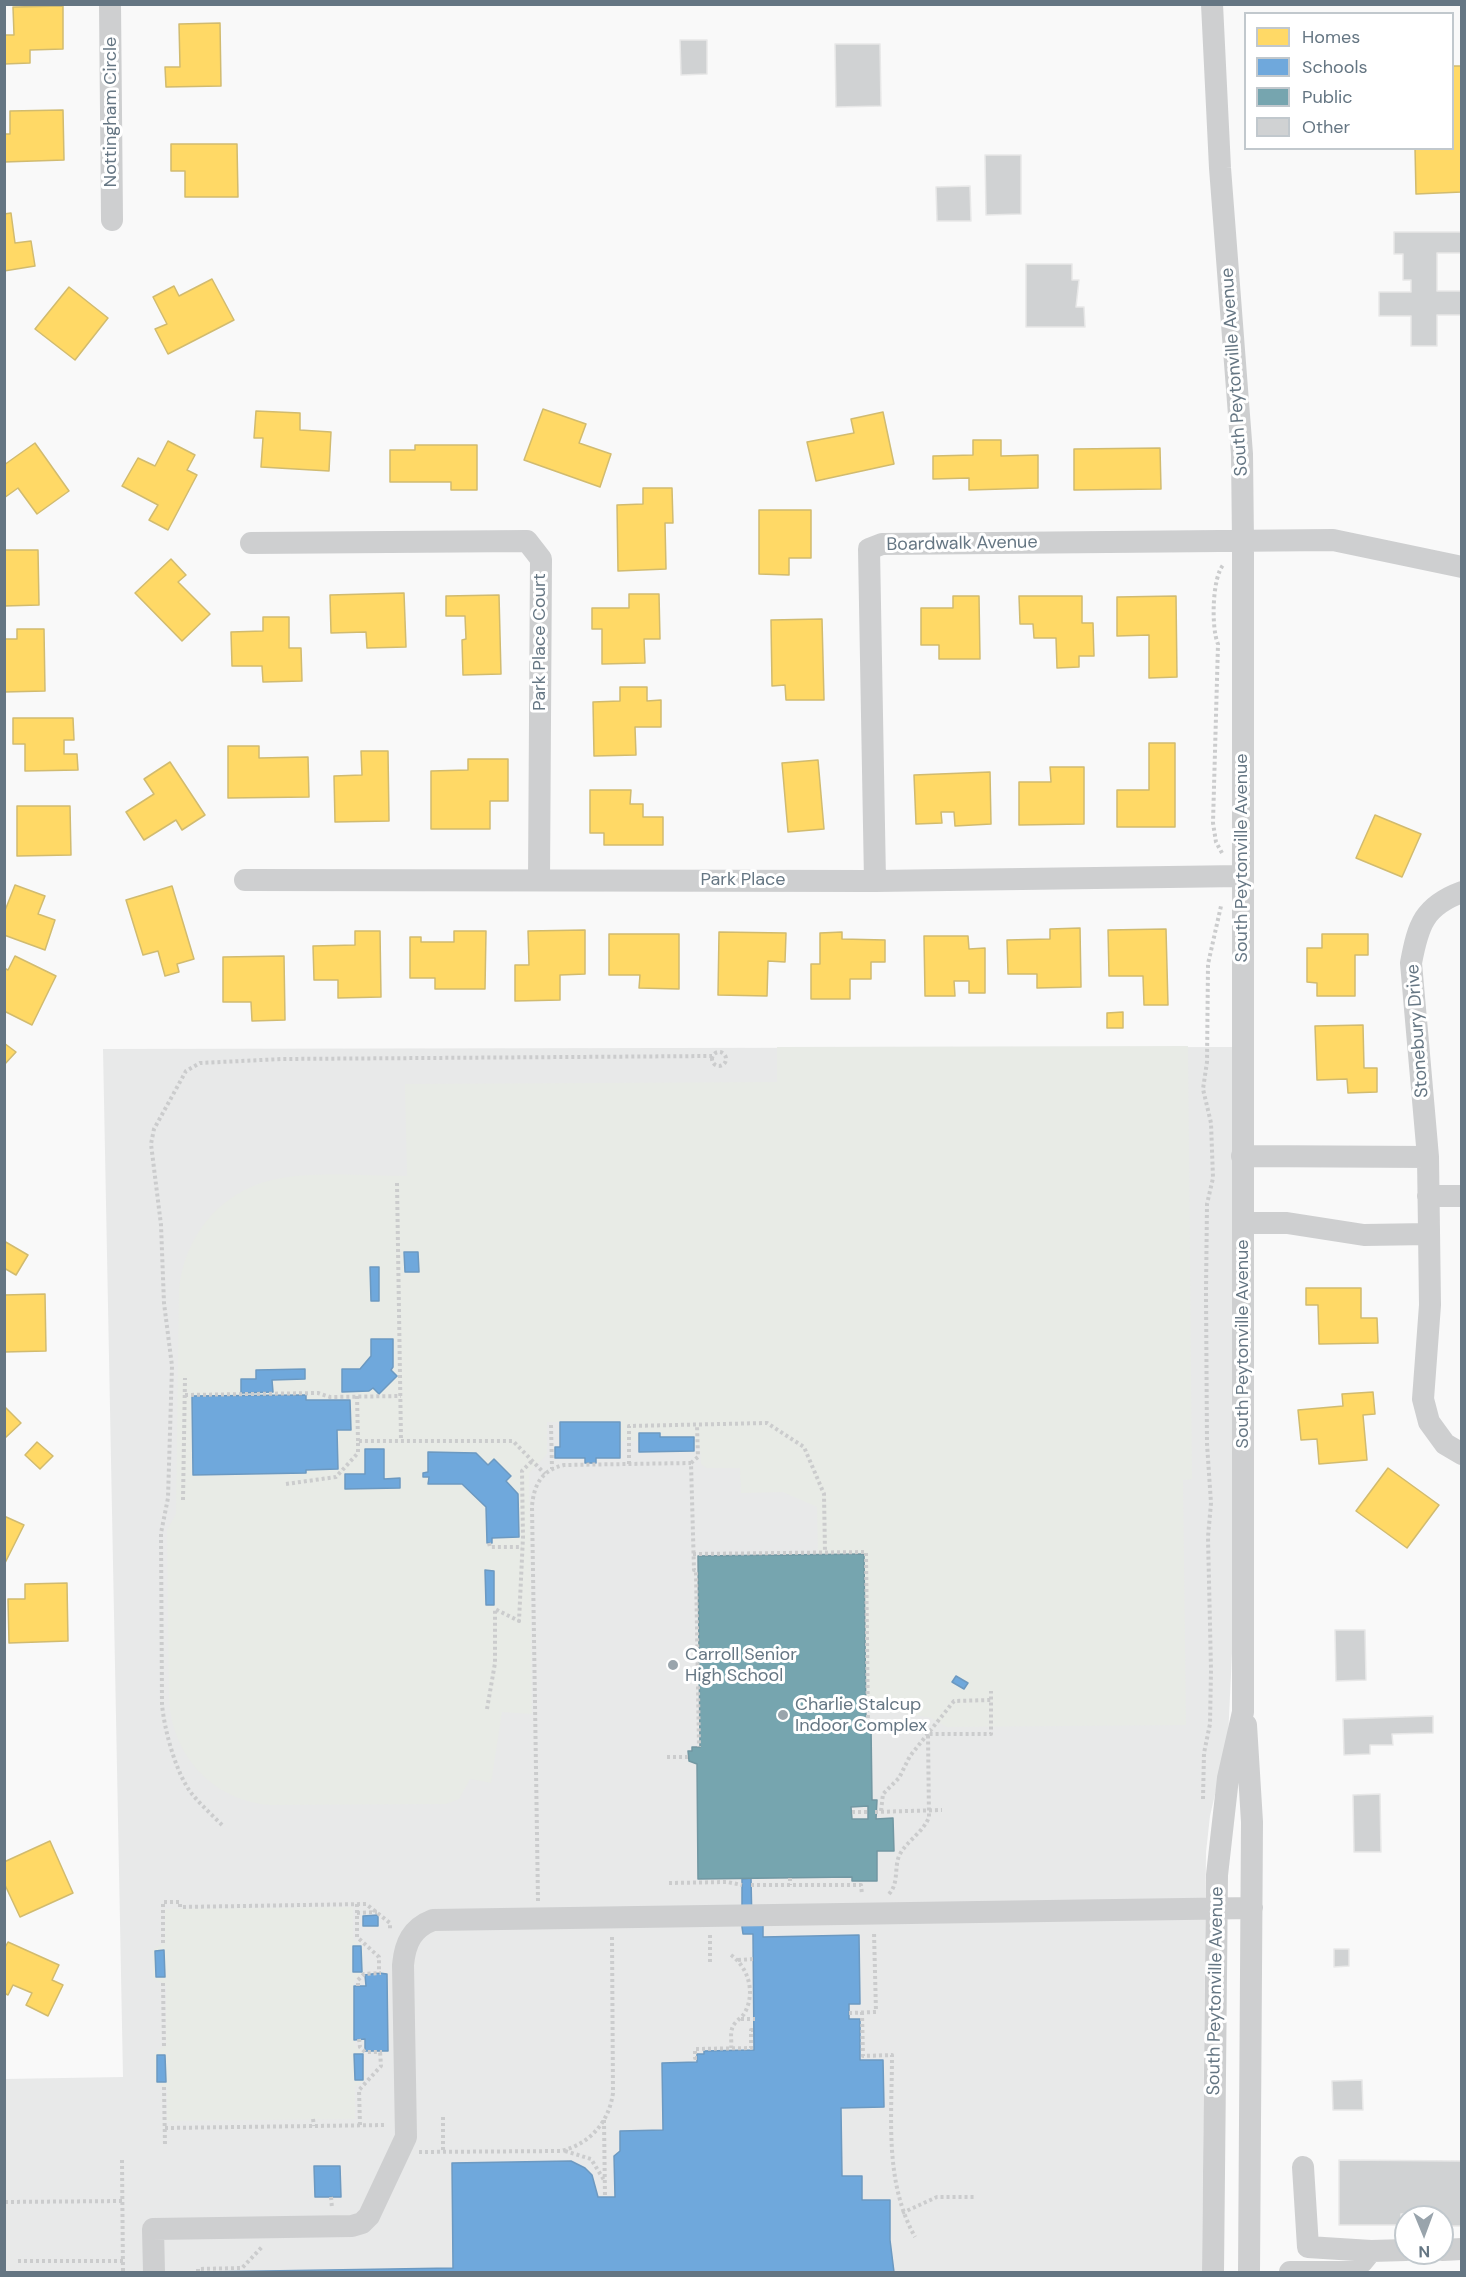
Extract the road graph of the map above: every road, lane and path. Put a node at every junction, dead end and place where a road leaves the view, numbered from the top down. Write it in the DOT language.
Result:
graph roads {
  1 [pos="110,4"];
  2 [pos="1212,4"];
  3 [pos="112,220"];
  4 [pos="1235,542"];
  5 [pos="251,543"];
  6 [pos="1461,567"];
  7 [pos="1234,876"];
  8 [pos="245,880"];
  9 [pos="539,880"];
  10 [pos="875,881"];
  11 [pos="1461,892"];
  12 [pos="712,1056"];
  13 [pos="1242,1156"];
  14 [pos="1428,1157"];
  15 [pos="397,1183"];
  16 [pos="1428,1196"];
  17 [pos="1461,1196"];
  18 [pos="1243,1223"];
  19 [pos="1429,1234"];
  20 [pos="185,1378"];
  21 [pos="185,1395"];
  22 [pos="357,1396"];
  23 [pos="400,1396"];
  24 [pos="697,1424"];
  25 [pos="551,1425"];
  26 [pos="401,1440"];
  27 [pos="358,1441"];
  28 [pos="1461,1454"];
  29 [pos="532,1461"];
  30 [pos="691,1463"];
  31 [pos="629,1464"];
  32 [pos="552,1469"];
  33 [pos="544,1474"];
  34 [pos="286,1484"];
  35 [pos="183,1500"];
  36 [pos="489,1543"];
  37 [pos="522,1547"];
  38 [pos="825,1552"];
  39 [pos="693,1554"];
  40 [pos="991,1691"];
  41 [pos="991,1700"];
  42 [pos="487,1709"];
  43 [pos="1244,1712"];
  44 [pos="868,1725"];
  45 [pos="927,1734"];
  46 [pos="699,1747"];
  47 [pos="667,1757"];
  48 [pos="688,1757"];
  49 [pos="929,1810"];
  50 [pos="942,1810"];
  51 [pos="1203,1810"];
  52 [pos="882,1811"];
  53 [pos="852,1812"];
  54 [pos="868,1812"];
  55 [pos="875,1812"];
  56 [pos="222,1825"];
  57 [pos="789,1878"];
  58 [pos="669,1883"];
  59 [pos="751,1885"];
  60 [pos="790,1885"];
  61 [pos="742,1886"];
  62 [pos="865,1895"];
  63 [pos="881,1896"];
  64 [pos="538,1902"];
  65 [pos="357,1904"];
  66 [pos="1252,1908"];
  67 [pos="1216,1909"];
  68 [pos="377,1912"];
  69 [pos="357,1913"];
  70 [pos="611,1916"];
  71 [pos="867,1927"];
  72 [pos="710,1928"];
  73 [pos="390,1933"];
  74 [pos="163,1943"];
  75 [pos="731,1955"];
  76 [pos="738,1959"];
  77 [pos="754,1959"];
  78 [pos="710,1965"];
  79 [pos="379,1973"];
  80 [pos="391,1973"];
  81 [pos="163,1983"];
  82 [pos="358,1986"];
  83 [pos="862,2012"];
  84 [pos="849,2013"];
  85 [pos="740,2019"];
  86 [pos="755,2019"];
  87 [pos="754,2030"];
  88 [pos="359,2039"];
  89 [pos="164,2047"];
  90 [pos="731,2048"];
  91 [pos="697,2058"];
  92 [pos="164,2087"];
  93 [pos="443,2117"];
  94 [pos="314,2119"];
  95 [pos="212,2120"];
  96 [pos="604,2120"];
  97 [pos="360,2125"];
  98 [pos="406,2125"];
  99 [pos="314,2126"];
  100 [pos="212,2127"];
  101 [pos="165,2128"];
  102 [pos="165,2145"];
  103 [pos="561,2151"];
  104 [pos="443,2152"];
  105 [pos="415,2154"];
  106 [pos="122,2160"];
  107 [pos="1303,2168"];
  108 [pos="605,2185"];
  109 [pos="605,2197"];
  110 [pos="975,2197"];
  111 [pos="122,2201"];
  112 [pos="5,2202"];
  113 [pos="902,2213"];
  114 [pos="266,2227"];
  115 [pos="915,2237"];
  116 [pos="1394,2250"];
  117 [pos="1371,2251"];
  118 [pos="18,2261"];
  119 [pos="123,2261"];
  120 [pos="123,2272"];
  121 [pos="153,2272"];
  122 [pos="198,2272"];
  123 [pos="1213,2272"];
  124 [pos="1249,2272"];
  125 [pos="1290,2272"];
  126 [pos="1353,2272"];
  1 -- 3 [label="street, Nottingham Circle"];
  2 -- 4 [label="street, South Peytonville Avenue"];
  4 -- 6 [label="street"];
  4 -- 7 [label="street, South Peytonville Avenue"];
  4 -- 7 [label="path"];
  4 -- 10 [label="street, Boardwalk Avenue"];
  5 -- 9 [label="street, Park Place Court"];
  7 -- 10 [label="street, Park Place"];
  7 -- 13 [label="street, South Peytonville Avenue"];
  7 -- 51 [label="path"];
  8 -- 9 [label="street, Park Place"];
  9 -- 10 [label="street, Park Place"];
  11 -- 14 [label="street, Stonebury Drive"];
  12 -- 56 [label="path"];
  13 -- 14 [label="street"];
  13 -- 18 [label="street, South Peytonville Avenue"];
  14 -- 16 [label="street, Stonebury Drive"];
  15 -- 23 [label="path"];
  16 -- 17 [label="street"];
  16 -- 19 [label="street, Stonebury Drive"];
  18 -- 19 [label="street"];
  18 -- 43 [label="street, South Peytonville Avenue"];
  19 -- 28 [label="street, Stonebury Drive"];
  20 -- 21 [label="path"];
  21 -- 22 [label="path"];
  21 -- 35 [label="path"];
  22 -- 23 [label="path"];
  22 -- 27 [label="path"];
  23 -- 26 [label="path"];
  24 -- 30 [label="path"];
  24 -- 31 [label="path"];
  24 -- 38 [label="path"];
  25 -- 32 [label="path"];
  26 -- 27 [label="path"];
  26 -- 29 [label="path"];
  27 -- 34 [label="path"];
  29 -- 33 [label="path"];
  29 -- 37 [label="path"];
  30 -- 31 [label="path"];
  30 -- 39 [label="path"];
  31 -- 32 [label="path"];
  32 -- 33 [label="path"];
  33 -- 64 [label="path"];
  36 -- 37 [label="path"];
  37 -- 42 [label="path"];
  38 -- 39 [label="path"];
  38 -- 44 [label="path"];
  39 -- 46 [label="path"];
  40 -- 41 [label="path"];
  41 -- 45 [label="path"];
  41 -- 45 [label="path"];
  43 -- 66 [label="street, South Peytonville Avenue"];
  43 -- 67 [label="street, South Peytonville Avenue"];
  45 -- 49 [label="path"];
  45 -- 52 [label="path"];
  47 -- 48 [label="path"];
  49 -- 50 [label="path"];
  49 -- 52 [label="path"];
  49 -- 63 [label="path"];
  52 -- 55 [label="path"];
  53 -- 54 [label="path"];
  57 -- 60 [label="path"];
  58 -- 61 [label="path"];
  59 -- 60 [label="path"];
  60 -- 62 [label="path"];
  65 -- 68 [label="path"];
  65 -- 69 [label="path"];
  65 -- 74 [label="path"];
  66 -- 67 [label="street"];
  66 -- 124 [label="street, South Peytonville Avenue"];
  67 -- 70 [label="street"];
  67 -- 123 [label="street, South Peytonville Avenue"];
  68 -- 69 [label="path"];
  68 -- 73 [label="path"];
  69 -- 79 [label="path"];
  70 -- 96 [label="path"];
  70 -- 98 [label="street"];
  71 -- 83 [label="path"];
  72 -- 78 [label="path"];
  75 -- 76 [label="path"];
  76 -- 77 [label="path"];
  76 -- 85 [label="path"];
  79 -- 80 [label="path"];
  79 -- 82 [label="path"];
  81 -- 89 [label="path"];
  83 -- 84 [label="path"];
  83 -- 113 [label="path"];
  85 -- 86 [label="path"];
  85 -- 90 [label="path"];
  87 -- 90 [label="path"];
  88 -- 97 [label="path"];
  90 -- 91 [label="path"];
  92 -- 101 [label="path"];
  93 -- 104 [label="path"];
  94 -- 99 [label="path"];
  95 -- 100 [label="path"];
  96 -- 103 [label="path"];
  96 -- 108 [label="path"];
  97 -- 98 [label="path"];
  97 -- 99 [label="path"];
  98 -- 114 [label="street"];
  99 -- 100 [label="path"];
  100 -- 101 [label="path"];
  101 -- 102 [label="path"];
  103 -- 104 [label="path"];
  103 -- 108 [label="path"];
  104 -- 105 [label="path"];
  106 -- 111 [label="path"];
  107 -- 117 [label="street"];
  108 -- 109 [label="path"];
  110 -- 113 [label="path"];
  111 -- 112 [label="path"];
  111 -- 119 [label="path"];
  113 -- 115 [label="path"];
  114 -- 121 [label="street"];
  114 -- 122 [label="path"];
  116 -- 117 [label="street"];
  117 -- 126 [label="street"];
  118 -- 119 [label="path"];
  119 -- 120 [label="path"];
  125 -- 126 [label="street"];
}
